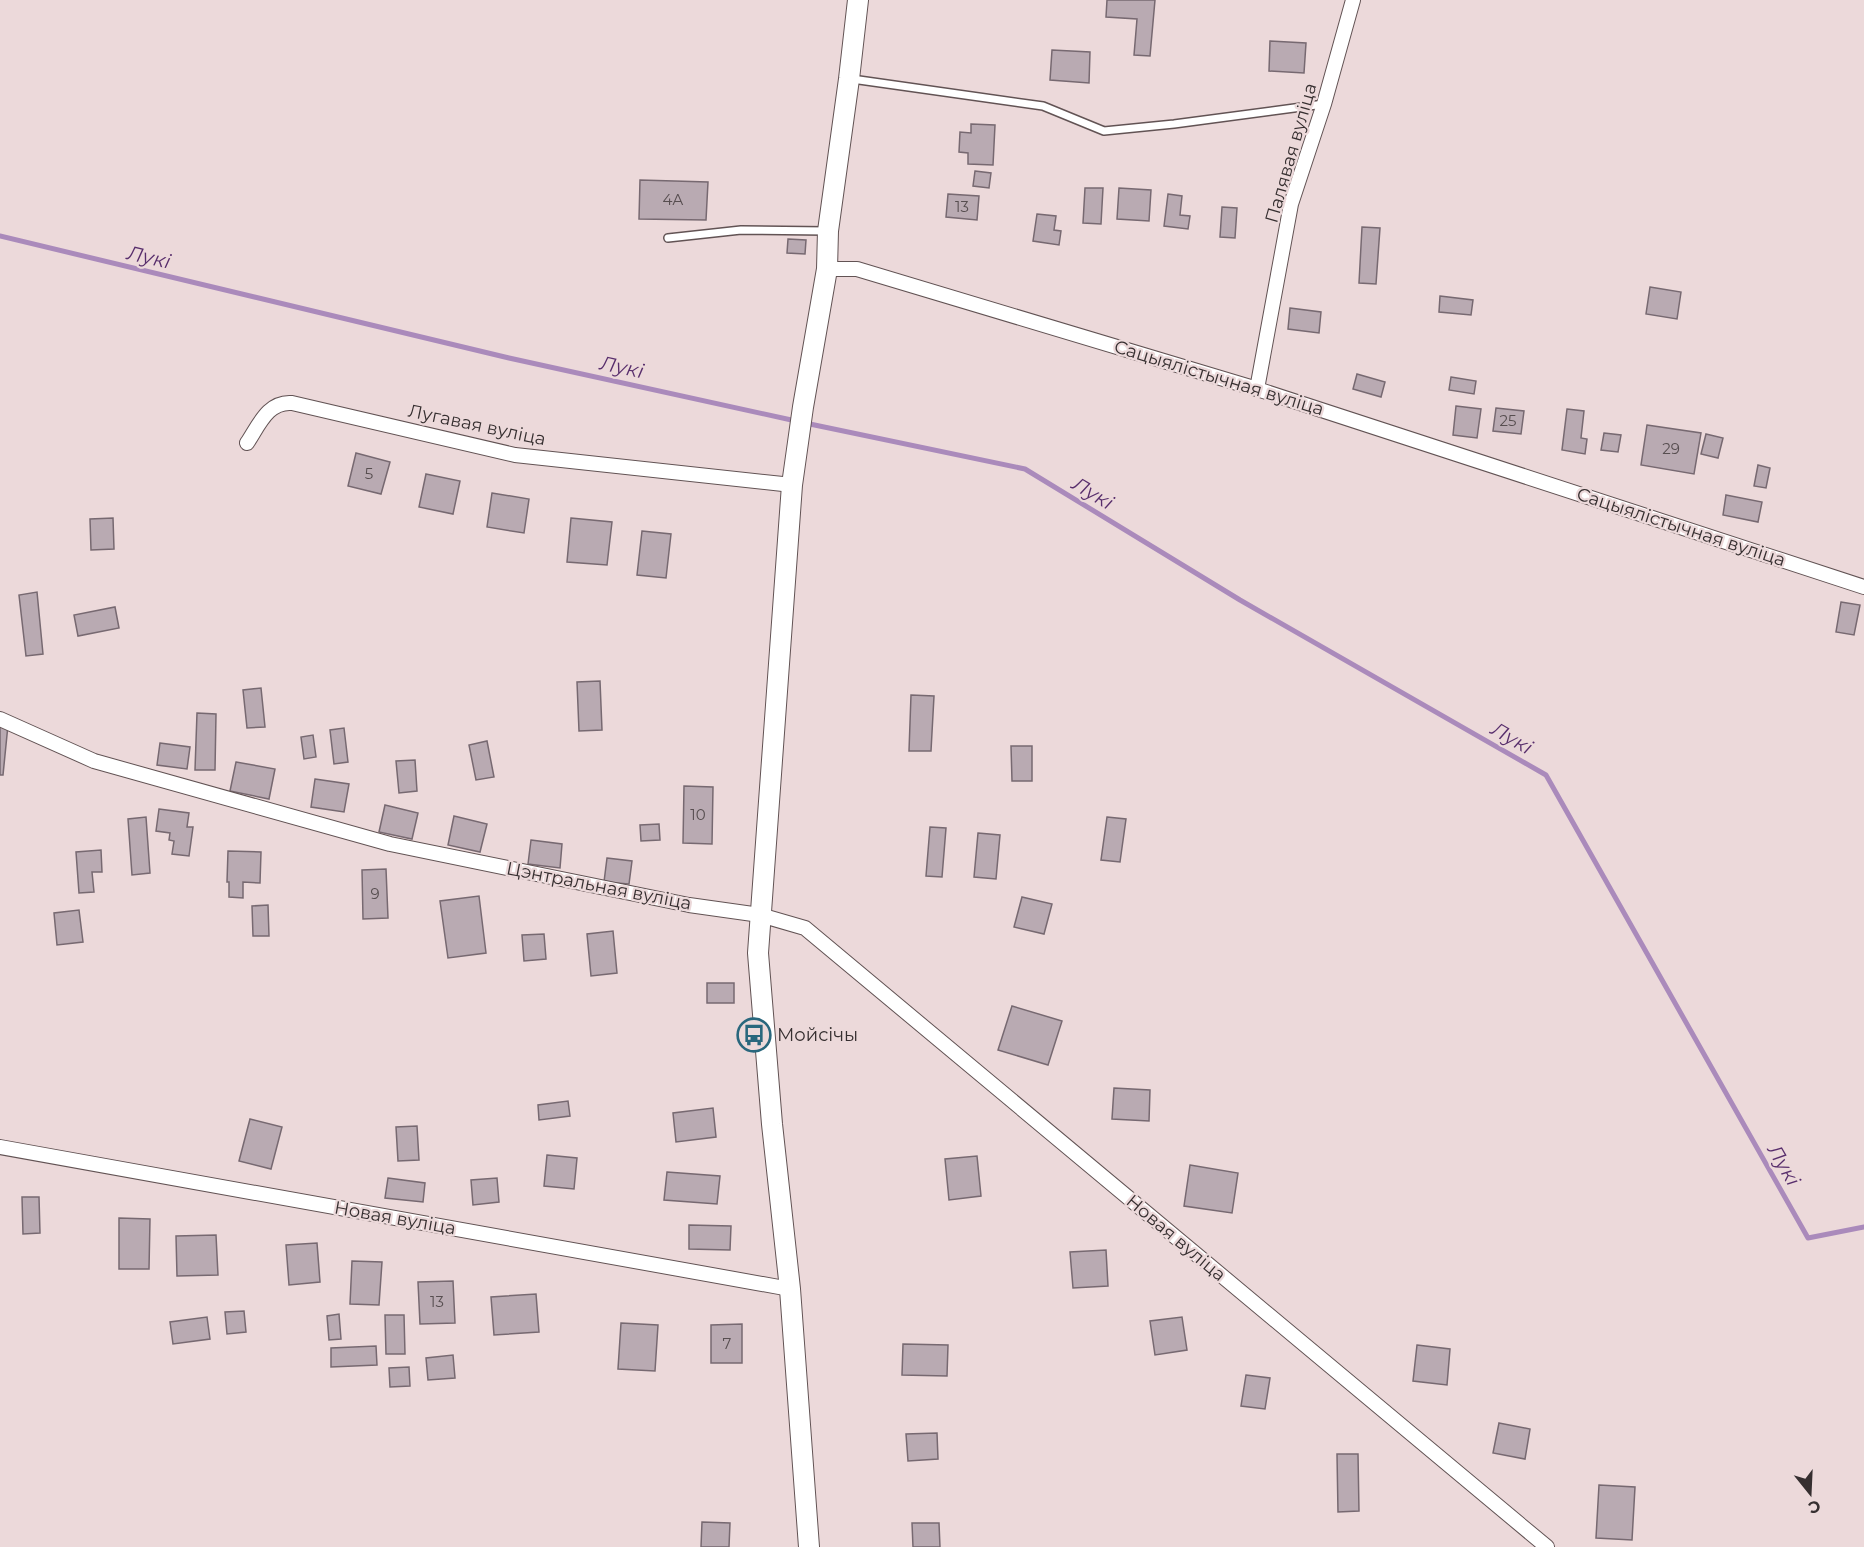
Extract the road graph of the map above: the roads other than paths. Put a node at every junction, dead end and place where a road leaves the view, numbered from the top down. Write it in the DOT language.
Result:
graph roads {
  1 [pos="858,0"];
  2 [pos="1353,0"];
  3 [pos="849,79"];
  4 [pos="1324,104"];
  5 [pos="828,231"];
  6 [pos="668,238"];
  7 [pos="828,269"];
  8 [pos="1257,389"];
  9 [pos="246,443"];
  10 [pos="792,485"];
  11 [pos="1864,587"];
  12 [pos="0,719"];
  13 [pos="760,915"];
  14 [pos="805,928"];
  15 [pos="0,1147"];
  16 [pos="790,1289"];
  17 [pos="809,1547"];
  18 [pos="1547,1547"];
  1 -- 3 [label="street"];
  2 -- 4 [label="street, Палявая вуліца"];
  3 -- 4 [label="lane"];
  3 -- 5 [label="street"];
  4 -- 8 [label="street, Палявая вуліца"];
  5 -- 6 [label="lane"];
  5 -- 7 [label="street"];
  7 -- 8 [label="street, Сацыялістычная вуліца"];
  7 -- 10 [label="street"];
  8 -- 11 [label="street, Сацыялістычная вуліца"];
  9 -- 10 [label="street, Лугавая вуліца"];
  10 -- 13 [label="street"];
  12 -- 13 [label="street, Цэнтральная вуліца"];
  13 -- 14 [label="street, Цэнтральная вуліца"];
  13 -- 16 [label="street"];
  14 -- 18 [label="street, Новая вуліца"];
  15 -- 16 [label="street, Новая вуліца"];
  16 -- 17 [label="street"];
}
